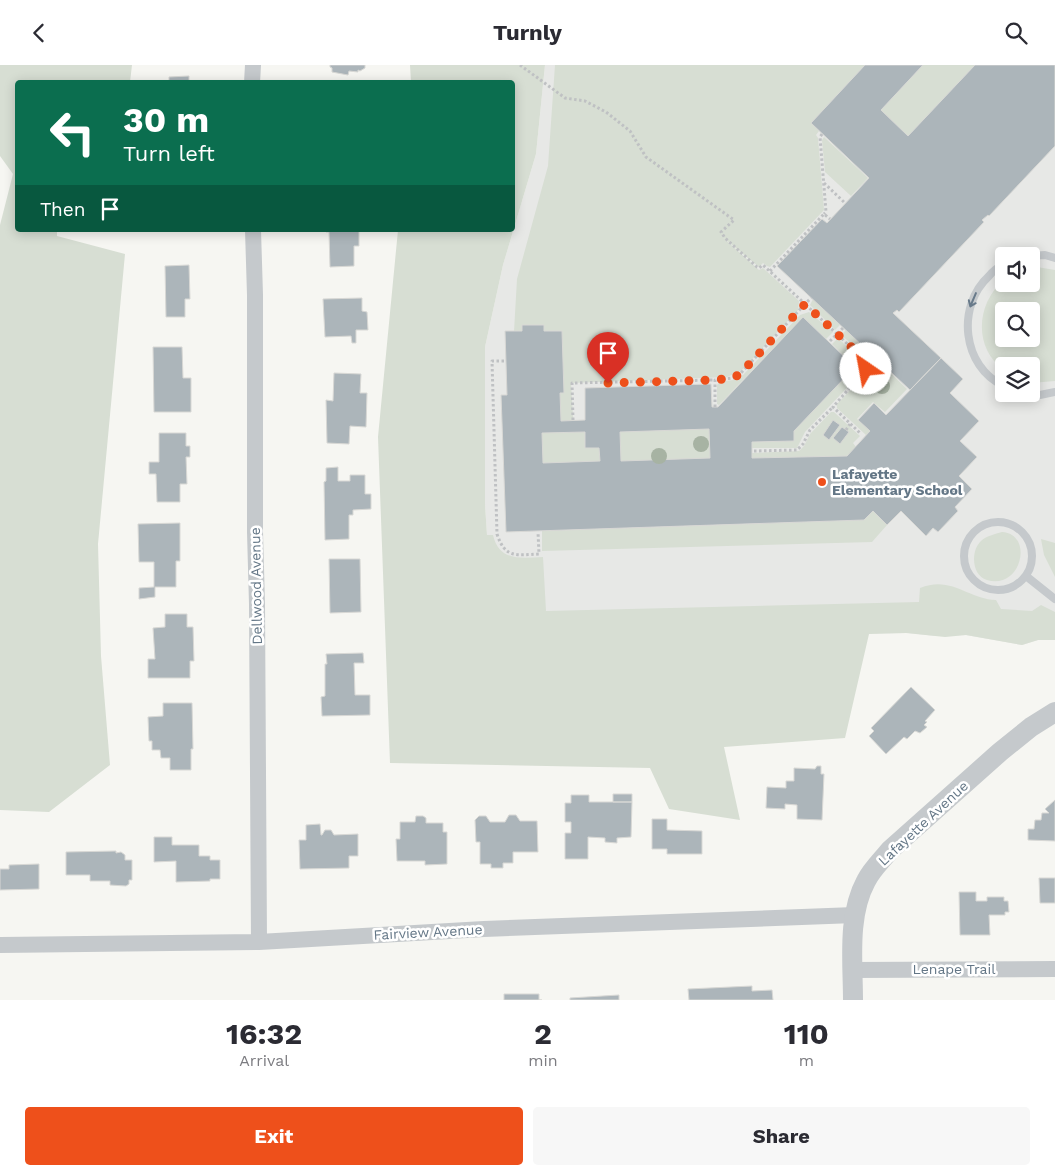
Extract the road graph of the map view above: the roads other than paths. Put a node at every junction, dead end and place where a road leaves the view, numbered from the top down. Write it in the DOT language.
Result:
graph roads {
  1 [pos="253,65"];
  2 [pos="252,80"];
  3 [pos="253,232"];
  4 [pos="1040,255"];
  5 [pos="1055,258"];
  6 [pos="995,270"];
  7 [pos="995,381"];
  8 [pos="1055,392"];
  9 [pos="1040,395"];
  10 [pos="1026,576"];
  11 [pos="1055,599"];
  12 [pos="1055,712"];
  13 [pos="855,915"];
  14 [pos="259,942"];
  15 [pos="0,945"];
  16 [pos="1055,969"];
  17 [pos="853,970"];
  18 [pos="854,1000"];
  1 -- 2 [label="street"];
  3 -- 14 [label="street, Dellwood Avenue"];
  4 -- 5 [label="lane"];
  6 -- 7 [label="lane, one-way"];
  8 -- 9 [label="lane"];
  10 -- 10 [label="lane"];
  10 -- 11 [label="lane"];
  12 -- 13 [label="street, Lafayette Avenue"];
  13 -- 14 [label="street, Fairview Avenue"];
  13 -- 17 [label="street, Lafayette Avenue"];
  14 -- 15 [label="street, Fairview Avenue"];
  16 -- 17 [label="street, Lenape Trail"];
  17 -- 18 [label="street, Lafayette Avenue"];
}
